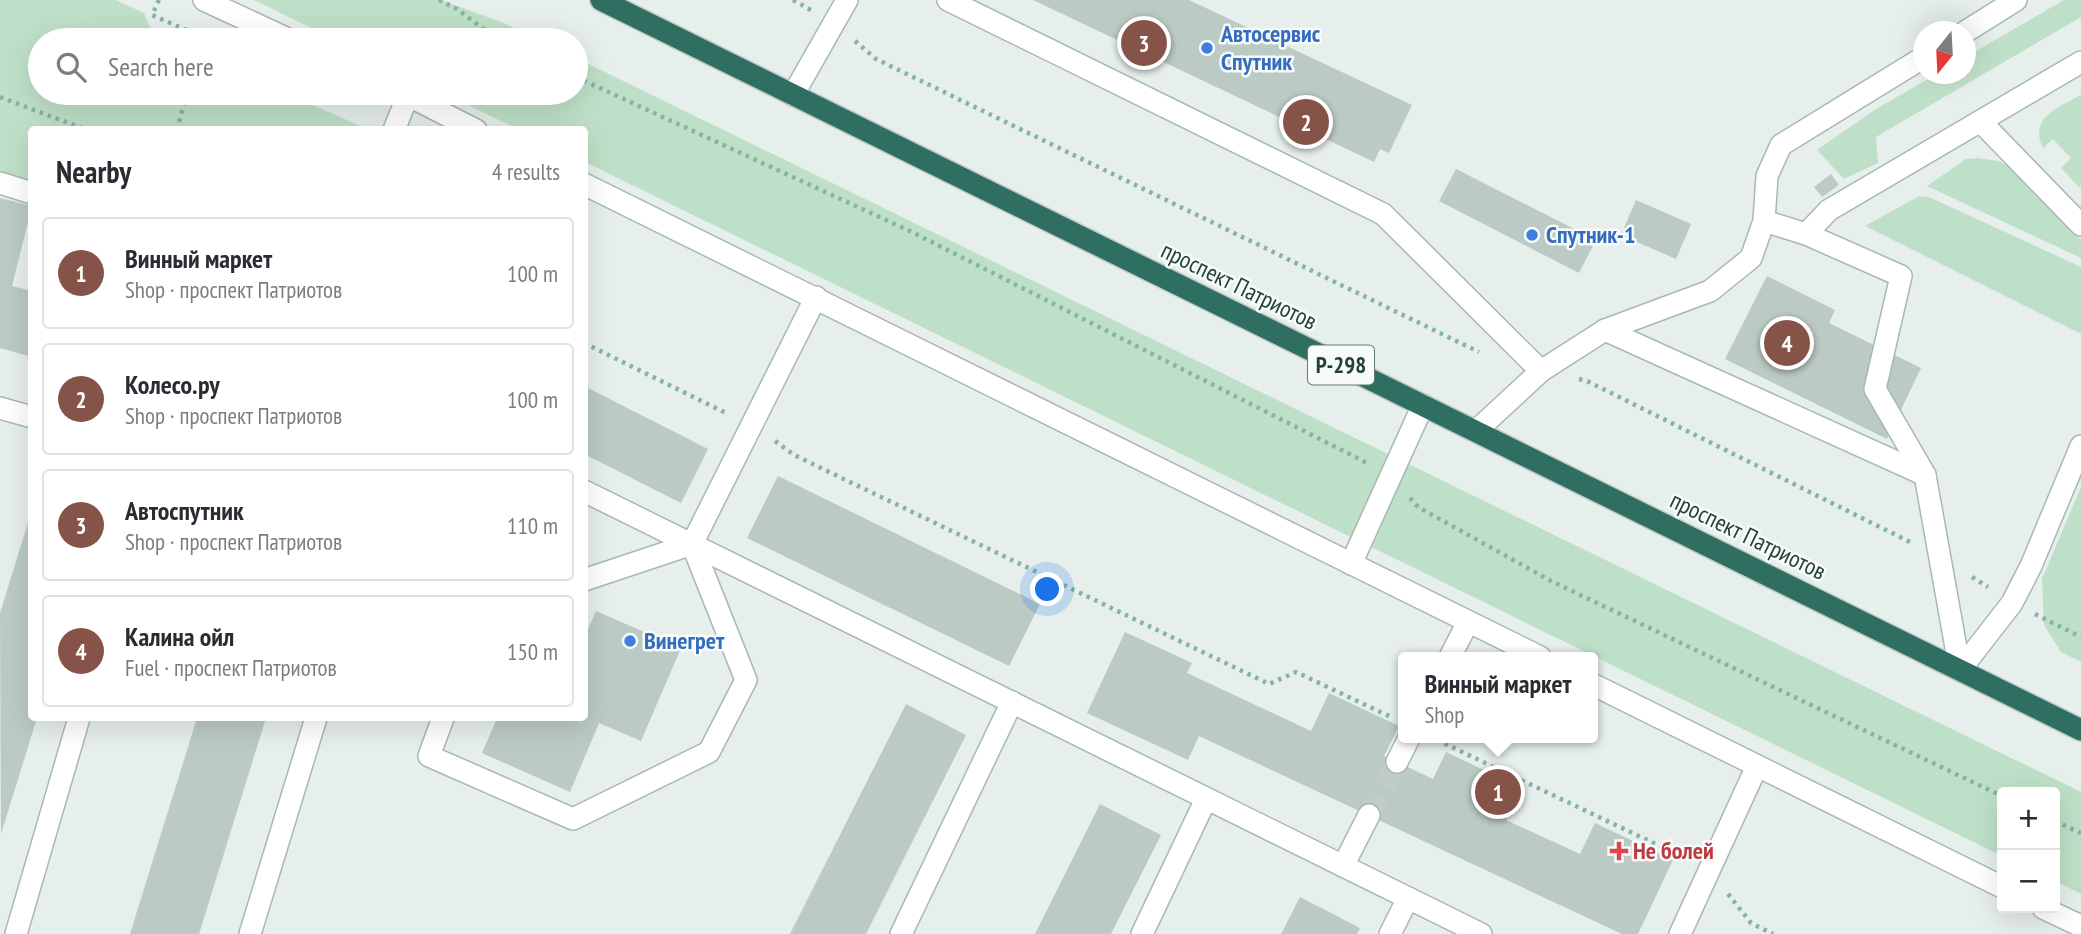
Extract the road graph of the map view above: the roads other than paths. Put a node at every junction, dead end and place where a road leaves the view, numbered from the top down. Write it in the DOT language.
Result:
graph roads {
  1 [pos="204,0"];
  2 [pos="601,0"];
  3 [pos="847,0"];
  4 [pos="948,0"];
  5 [pos="2016,0"];
  6 [pos="1976,25"];
  7 [pos="264,28"];
  8 [pos="2081,62"];
  9 [pos="1913,63"];
  10 [pos="793,95"];
  11 [pos="402,105"];
  12 [pos="427,105"];
  13 [pos="1981,122"];
  14 [pos="395,126"];
  15 [pos="468,126"];
  16 [pos="0,183"];
  17 [pos="588,186"];
  18 [pos="28,192"];
  19 [pos="1764,221"];
  20 [pos="2081,225"];
  21 [pos="1805,234"];
  22 [pos="816,297"];
  23 [pos="1605,330"];
  24 [pos="1541,371"];
  25 [pos="1423,405"];
  26 [pos="0,408"];
  27 [pos="28,416"];
  28 [pos="1476,431"];
  29 [pos="2081,446"];
  30 [pos="1925,475"];
  31 [pos="588,493"];
  32 [pos="692,544"];
  33 [pos="1351,564"];
  34 [pos="588,579"];
  35 [pos="1468,622"];
  36 [pos="1453,652"];
  37 [pos="1529,652"];
  38 [pos="1960,670"];
  39 [pos="1598,687"];
  40 [pos="1012,702"];
  41 [pos="78,721"];
  42 [pos="315,721"];
  43 [pos="442,721"];
  44 [pos="2081,730"];
  45 [pos="1406,743"];
  46 [pos="1397,762"];
  47 [pos="1757,765"];
  48 [pos="1206,799"];
  49 [pos="1369,816"];
  50 [pos="1343,866"];
  51 [pos="1997,885"];
  52 [pos="1408,898"];
  53 [pos="2054,913"];
  54 [pos="2081,926"];
  55 [pos="16,934"];
  56 [pos="250,934"];
  57 [pos="901,934"];
  58 [pos="1142,934"];
  59 [pos="1390,934"];
  60 [pos="1481,934"];
  61 [pos="1680,934"];
  1 -- 7 [label="street"];
  2 -- 10 [label="highway, проспект Патриотов / Р-298"];
  3 -- 10 [label="street"];
  4 -- 24 [label="street"];
  5 -- 6 [label="street"];
  8 -- 13 [label="street"];
  9 -- 19 [label="street"];
  10 -- 25 [label="highway, проспект Патриотов / Р-298"];
  11 -- 14 [label="street"];
  12 -- 15 [label="street"];
  13 -- 20 [label="street"];
  13 -- 21 [label="street"];
  16 -- 18 [label="street"];
  17 -- 22 [label="street"];
  19 -- 21 [label="street"];
  19 -- 23 [label="street"];
  21 -- 30 [label="street"];
  22 -- 32 [label="street"];
  22 -- 33 [label="street"];
  23 -- 24 [label="street"];
  23 -- 30 [label="street"];
  24 -- 28 [label="street"];
  25 -- 28 [label="highway, проспект Патриотов / Р-298"];
  25 -- 33 [label="street"];
  26 -- 27 [label="street"];
  28 -- 38 [label="highway, проспект Патриотов / Р-298"];
  29 -- 38 [label="street"];
  30 -- 38 [label="street"];
  31 -- 32 [label="street"];
  32 -- 34 [label="street"];
  32 -- 40 [label="street"];
  32 -- 43 [label="street"];
  33 -- 35 [label="street"];
  35 -- 36 [label="street"];
  35 -- 37 [label="street"];
  38 -- 44 [label="highway, проспект Патриотов / Р-298"];
  39 -- 47 [label="street"];
  40 -- 48 [label="street"];
  40 -- 57 [label="street"];
  41 -- 55 [label="street"];
  42 -- 56 [label="street"];
  45 -- 46 [label="street"];
  47 -- 51 [label="street"];
  47 -- 61 [label="street"];
  48 -- 50 [label="street"];
  48 -- 58 [label="street"];
  49 -- 50 [label="street"];
  50 -- 52 [label="street"];
  52 -- 59 [label="street"];
  52 -- 60 [label="street"];
  53 -- 54 [label="street"];
}
